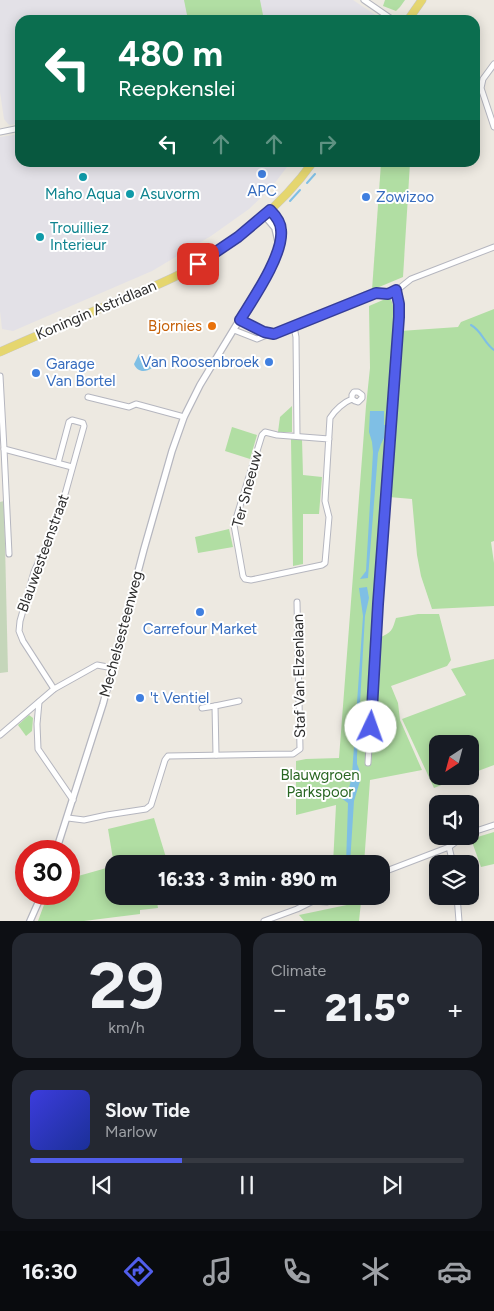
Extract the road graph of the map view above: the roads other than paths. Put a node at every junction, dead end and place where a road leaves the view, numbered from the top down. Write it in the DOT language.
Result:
graph roads {
  1 [pos="364,0"];
  2 [pos="422,0"];
  3 [pos="386,15"];
  4 [pos="412,15"];
  5 [pos="494,64"];
  6 [pos="494,127"];
  7 [pos="15,128"];
  8 [pos="0,130"];
  9 [pos="309,167"];
  10 [pos="267,212"];
  11 [pos="494,247"];
  12 [pos="396,290"];
  13 [pos="240,320"];
  14 [pos="294,327"];
  15 [pos="234,330"];
  16 [pos="269,334"];
  17 [pos="0,352"];
  18 [pos="0,376"];
  19 [pos="88,397"];
  20 [pos="352,399"];
  21 [pos="184,417"];
  22 [pos="297,436"];
  23 [pos="328,439"];
  24 [pos="4,449"];
  25 [pos="58,463"];
  26 [pos="72,467"];
  27 [pos="10,554"];
  28 [pos="298,602"];
  29 [pos="113,668"];
  30 [pos="54,689"];
  31 [pos="239,701"];
  32 [pos="39,702"];
  33 [pos="215,706"];
  34 [pos="202,708"];
  35 [pos="0,736"];
  36 [pos="216,755"];
  37 [pos="368,763"];
  38 [pos="73,800"];
  39 [pos="68,818"];
  40 [pos="494,824"];
  41 [pos="479,830"];
  42 [pos="60,840"];
  43 [pos="452,845"];
  44 [pos="449,847"];
  45 [pos="451,855"];
  46 [pos="390,870"];
  47 [pos="35,905"];
  48 [pos="37,905"];
  49 [pos="304,905"];
  50 [pos="457,905"];
  51 [pos="34,911"];
  52 [pos="30,921"];
  53 [pos="264,921"];
  54 [pos="458,921"];
  1 -- 3 [label="street"];
  2 -- 4 [label="main road"];
  5 -- 6 [label="street"];
  7 -- 8 [label="street"];
  9 -- 10 [label="main road"];
  10 -- 13 [label="street, Mechelsesteenweg"];
  10 -- 17 [label="main road, Koningin Astridlaan"];
  11 -- 12 [label="street"];
  12 -- 14 [label="street"];
  12 -- 37 [label="street"];
  13 -- 15 [label="street, Mechelsesteenweg"];
  13 -- 16 [label="street"];
  14 -- 16 [label="street"];
  14 -- 22 [label="street"];
  15 -- 16 [label="street"];
  15 -- 21 [label="street, Mechelsesteenweg"];
  18 -- 24 [label="street"];
  19 -- 21 [label="street"];
  20 -- 23 [label="street"];
  21 -- 29 [label="street, Mechelsesteenweg"];
  22 -- 23 [label="street, Ter Sneeuw"];
  22 -- 23 [label="street, Ter Sneeuw"];
  24 -- 25 [label="street"];
  24 -- 27 [label="street"];
  25 -- 26 [label="street"];
  25 -- 26 [label="street, Blauwesteenstraat"];
  26 -- 30 [label="street, Blauwesteenstraat"];
  28 -- 36 [label="street, Staf Van Elzenlaan"];
  29 -- 30 [label="street"];
  29 -- 38 [label="street, Mechelsesteenweg"];
  30 -- 32 [label="street"];
  31 -- 33 [label="street"];
  32 -- 35 [label="street"];
  32 -- 38 [label="street"];
  33 -- 34 [label="street"];
  33 -- 36 [label="street"];
  36 -- 39 [label="street, Staf Van Elzenlaan"];
  38 -- 39 [label="street, Mechelsesteenweg"];
  39 -- 42 [label="street, Mechelsesteenweg"];
  40 -- 41 [label="street"];
  43 -- 44 [label="street"];
  44 -- 45 [label="street"];
  44 -- 46 [label="street"];
  47 -- 51 [label="street"];
  48 -- 51 [label="street"];
  49 -- 53 [label="street"];
  50 -- 54 [label="street"];
  51 -- 52 [label="street"];
}
